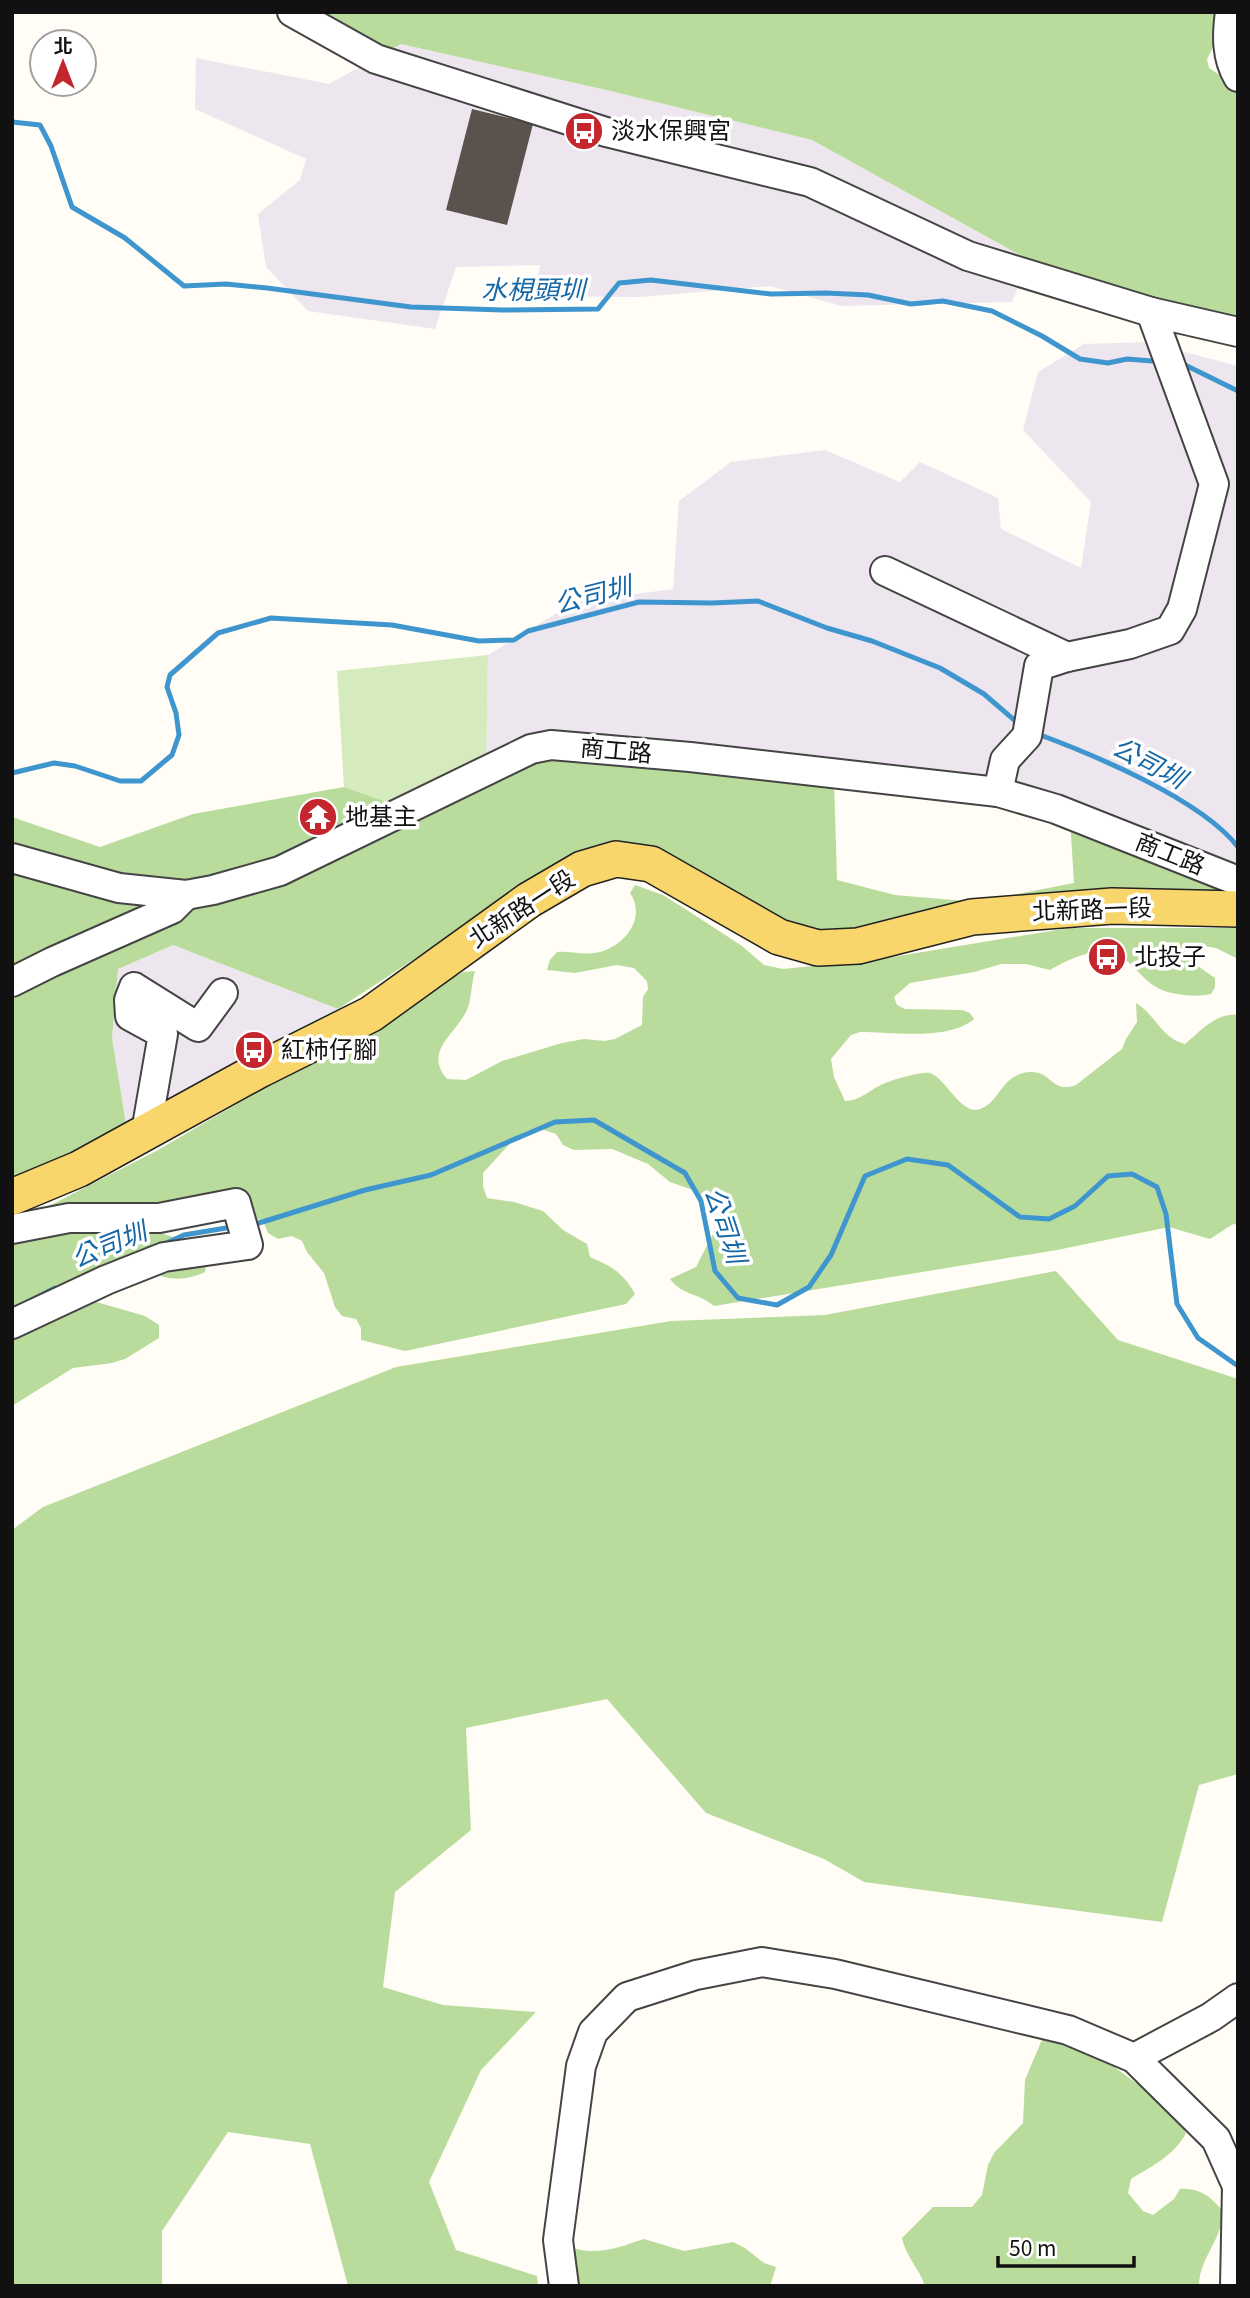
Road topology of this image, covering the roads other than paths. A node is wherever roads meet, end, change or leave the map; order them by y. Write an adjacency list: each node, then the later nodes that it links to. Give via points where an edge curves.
1 (292, 12): 4 (street, via 376,59 606,132 810,182 968,256)
2 (1230, 12): 3 (street, via 1228,51)
3 (1238, 77)
4 (1151, 312): 5 (street); 7 (street, via 1214,484 1182,609 1170,630 1130,645)
5 (1238, 332)
6 (885, 570): 7 (street)
7 (1066, 657): 8 (street, via 1039,666 1029,728 1005,760)
8 (998, 792): 10 (street, 商工路, via 1056,809); 11 (street, 商工路, via 551,745 530,748 280,871)
9 (12, 858): 11 (street, 商工路, via 119,888)
10 (1238, 881)
11 (186, 895): 13 (street, via 172,909)
12 (1238, 909): 15 (main road, 北新路一段, via 1112,906 972,917 858,946 818,948 779,937 652,864 616,859 582,869 529,900 371,1014)
13 (12, 982)
14 (223, 993): 15 (street, via 198,1027 134,987 130,1016 163,1034)
15 (146, 1132): 16 (main road, 北新路一段, via 79,1169)
16 (12, 1197)
17 (12, 1229): 18 (street, via 69,1218 159,1218 236,1203 248,1245 164,1257)
18 (12, 1324)
19 (1238, 1998): 20 (street)
20 (1134, 2059): 21 (street, via 1069,2030 835,1974 762,1962 695,1975 627,1997 593,2032 581,2066 558,2240); 22 (street, via 1216,2139 1237,2186)
21 (564, 2286)
22 (1235, 2286)

